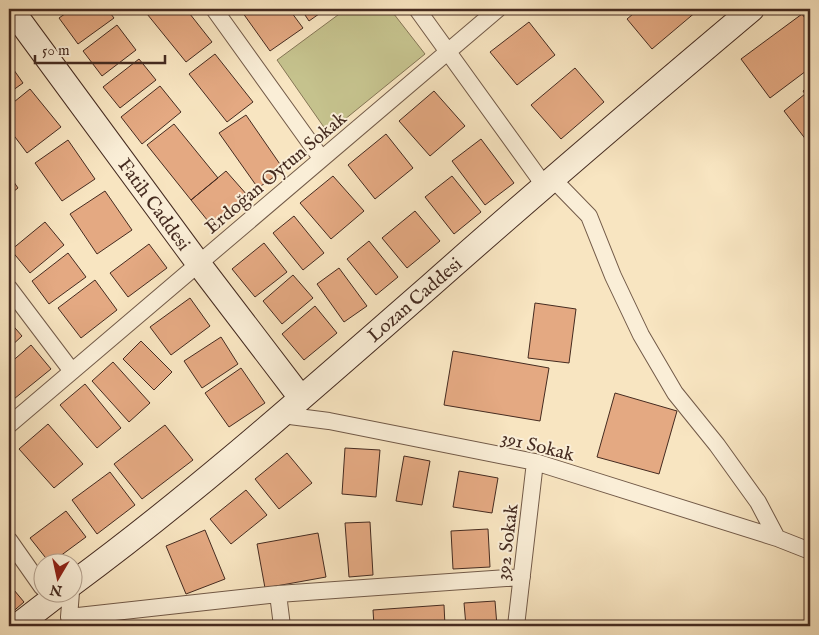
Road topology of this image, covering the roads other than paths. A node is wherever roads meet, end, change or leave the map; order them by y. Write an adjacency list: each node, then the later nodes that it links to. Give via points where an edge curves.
1 (11, 9): 9 (street, Fatih Caddesi)
2 (214, 9): 7 (street)
3 (417, 9): 6 (street)
4 (498, 9): 6 (street, Erdoğan Oytun Sokak)
5 (752, 9): 8 (street, Lozan Caddesi)
6 (448, 51): 7 (street, Erdoğan Oytun Sokak); 8 (street)
7 (322, 158): 9 (street, Erdoğan Oytun Sokak)
8 (548, 181): 12 (street, Lozan Caddesi); 16 (street, via 589,216 613,276 675,393 758,502)
9 (198, 263): 11 (street, Erdoğan Oytun Sokak); 12 (street, Fatih Caddesi)
10 (9, 288): 11 (street)
11 (71, 370): 14 (street, Erdoğan Oytun Sokak)
12 (301, 398): 13 (street, Lozan Caddesi)
13 (282, 415): 15 (street, 391 Sokak, via 329,421); 20 (street, Lozan Caddesi)
14 (9, 425)
15 (535, 462): 16 (street, 391 Sokak); 21 (street, 392 Sokak)
16 (777, 538): 18 (street, 391 Sokak)
17 (9, 540): 19 (street)
18 (810, 550)
19 (32, 567)
20 (82, 576)
21 (522, 577): 22 (street); 28 (street, 392 Sokak)
22 (278, 594): 25 (street); 27 (street)
23 (44, 602): 26 (street)
24 (59, 602): 25 (street)
25 (70, 621)
26 (17, 626)
27 (282, 626)
28 (516, 626)

